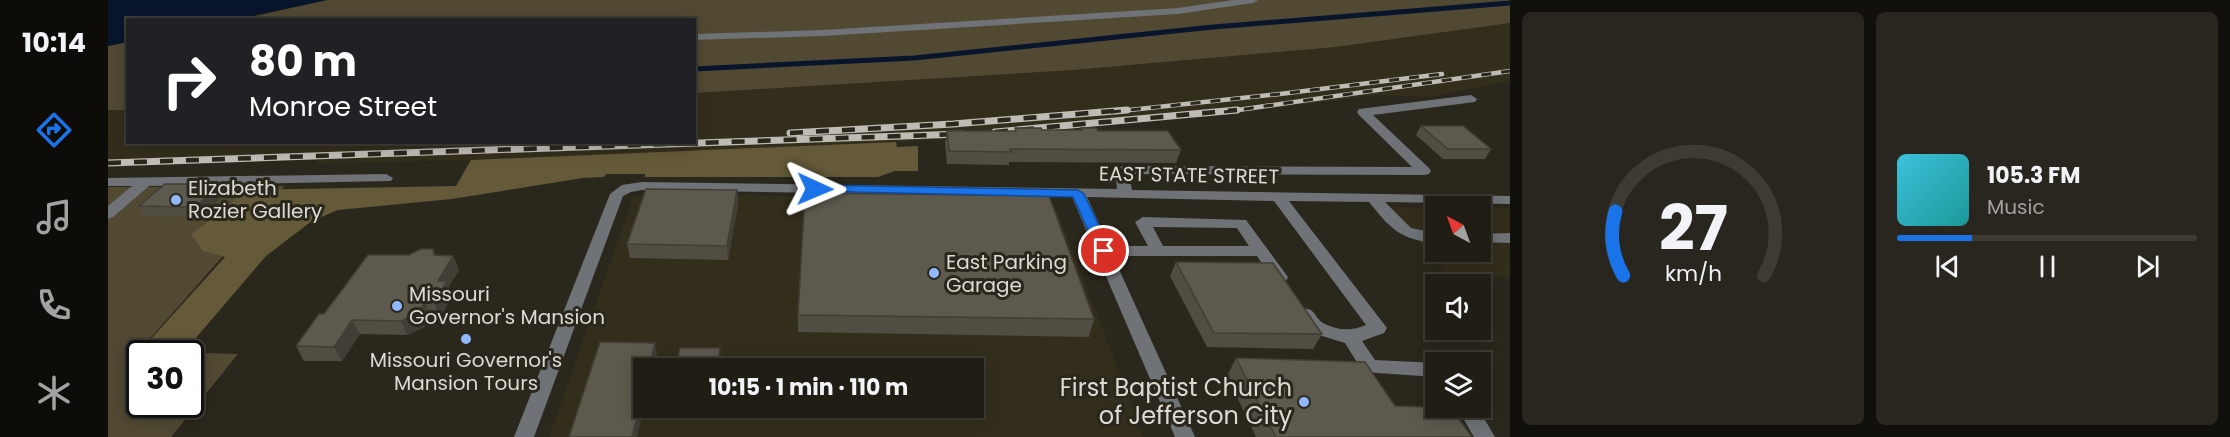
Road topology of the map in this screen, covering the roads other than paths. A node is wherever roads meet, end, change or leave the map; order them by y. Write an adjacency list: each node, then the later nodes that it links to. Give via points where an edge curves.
1 (1253, 0): 2 (street, via 1178,11)
2 (696, 37)
3 (1471, 99): 8 (street, via 1364,112 1424,171 1122,170)
4 (386, 178): 5 (street)
5 (146, 181): 6 (street); 15 (street)
6 (108, 182)
7 (1078, 194): 8 (street, EAST STATE STREET); 20 (street); 26 (street, EAST STATE STREET, via 627,188 617,194)
8 (1125, 194): 9 (street, EAST STATE STREET)
9 (1223, 195): 10 (street, EAST STATE STREET); 16 (street)
10 (1278, 196): 11 (street, EAST STATE STREET); 23 (street, via 1378,328)
11 (1373, 198): 13 (street, EAST STATE STREET); 17 (street, via 1402,231)
12 (1510, 201): 14 (street, EAST STATE STREET)
13 (1425, 202)
14 (1491, 202)
15 (108, 214)
16 (1241, 223): 21 (street, via 1143,222); 22 (street)
17 (1425, 237)
18 (1491, 238): 19 (street)
19 (1510, 238)
20 (1104, 251): 21 (street); 27 (street)
21 (1158, 251): 22 (street)
22 (1260, 251): 23 (street, via 1315,327)
23 (1351, 338): 24 (street, via 1370,366)
24 (1425, 369)
25 (1473, 418): 28 (street)
26 (524, 437)
27 (1185, 437)
28 (1485, 437)

